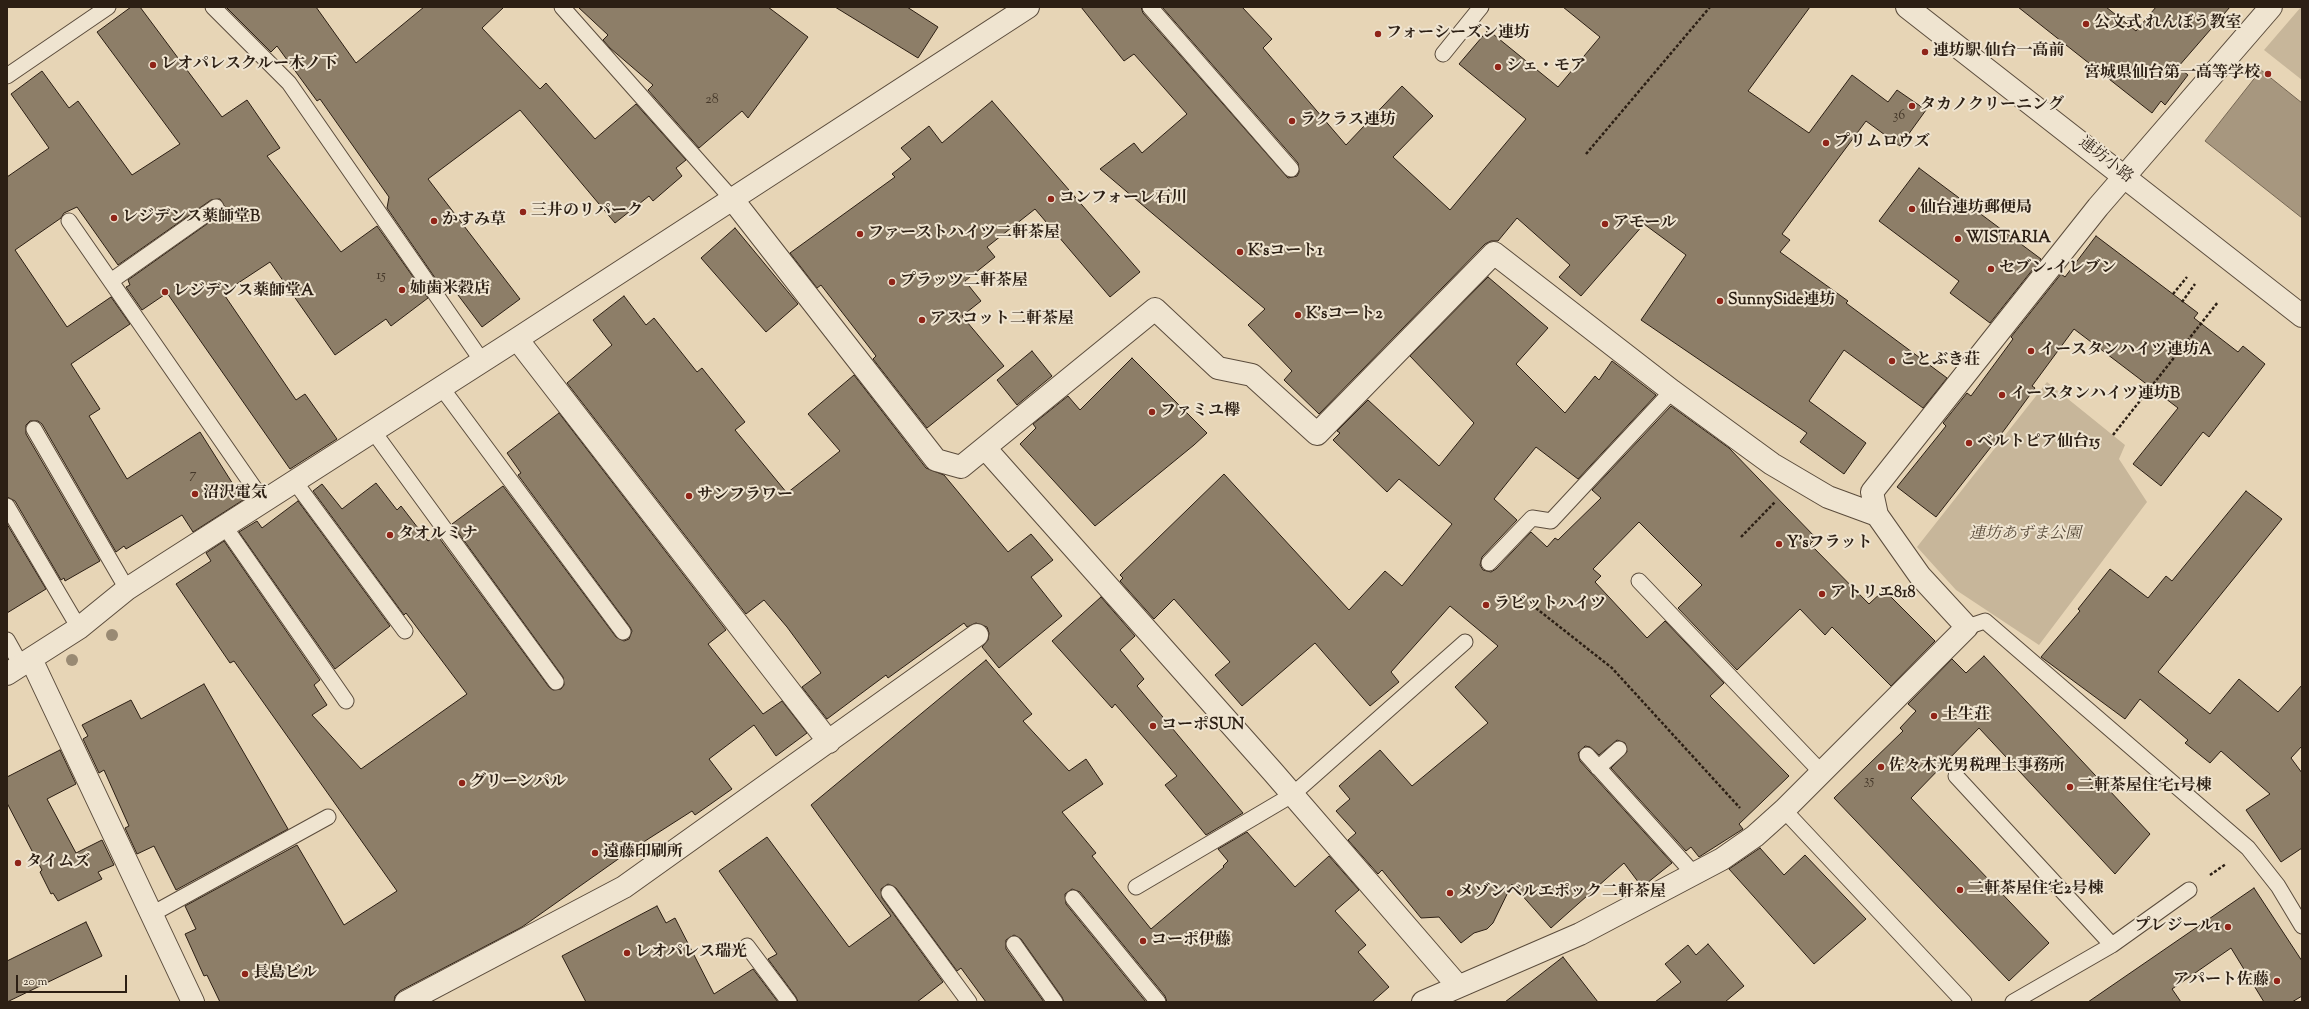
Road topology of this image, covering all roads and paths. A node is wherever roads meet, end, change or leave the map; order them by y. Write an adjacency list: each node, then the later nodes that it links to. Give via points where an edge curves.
1 (108, 7): 11 (lane)
2 (213, 7): 26 (lane, via 289,83)
3 (562, 7): 15 (lane)
4 (1028, 7): 15 (street)
5 (1150, 7): 13 (lane)
6 (1481, 7): 10 (lane)
7 (1710, 7): 12 (path)
8 (1907, 7): 14 (street, 連坊小路)
9 (2271, 7): 14 (street)
10 (1443, 54)
11 (7, 76)
12 (1586, 154)
13 (1291, 169)
14 (2125, 176): 24 (street, 連坊小路); 37 (street, via 1872,492)
15 (733, 200): 25 (street); 32 (street, via 936,460 960,467)
16 (216, 207): 19 (lane)
17 (69, 221): 19 (lane)
18 (2186, 277): 21 (path)
19 (111, 281): 35 (lane)
20 (2195, 284): 22 (path)
21 (2173, 294)
22 (2182, 302)
23 (2218, 302): 31 (path)
24 (2302, 316)
25 (517, 339): 26 (street); 54 (street)
26 (482, 362): 27 (street)
27 (441, 387): 30 (street); 47 (lane)
28 (1672, 391): 32 (street, via 1494,253 1317,434 1252,376 1218,368 1155,309); 33 (street, via 1772,464); 40 (lane, via 1551,521 1532,518)
29 (34, 429): 42 (lane)
30 (373, 431): 34 (street); 52 (lane)
31 (2113, 435)
32 (986, 448): 60 (street)
33 (1798, 479): 37 (street, via 1828,497); 39 (path)
34 (295, 482): 35 (street); 46 (lane)
35 (264, 502): 38 (street)
36 (7, 506): 45 (lane)
37 (1877, 515): 44 (street, via 1920,576)
38 (225, 527): 42 (street); 53 (lane)
39 (1741, 537)
40 (1490, 563)
41 (1639, 581): 58 (lane)
42 (128, 589): 45 (street)
43 (1532, 605): 63 (path, via 1612,668)
44 (1967, 627): 58 (street); 64 (lane, via 1985,620)
45 (79, 628): 51 (street)
46 (405, 631)
47 (623, 632)
48 (978, 635): 54 (street)
49 (7, 640): 51 (lane)
50 (1466, 642): 60 (lane)
51 (20, 666): 70 (street)
52 (556, 682)
53 (346, 701)
54 (829, 742): 77 (street, via 624,887)
55 (1619, 749): 57 (lane)
56 (1587, 755): 57 (lane)
57 (1598, 768): 65 (lane)
58 (1822, 773): 61 (street)
59 (1956, 776): 73 (lane)
60 (1292, 795): 66 (lane); 75 (street)
61 (1784, 810): 63 (street); 83 (lane)
62 (328, 817): 70 (lane)
63 (1761, 830): 65 (street, via 1722,859)
64 (2248, 848): 67 (path); 71 (lane, via 2278,886)
65 (1694, 874): 75 (street, via 1580,934)
66 (1136, 887)
67 (2189, 890): 73 (lane)
68 (889, 893): 79 (lane)
69 (1073, 898): 81 (lane)
70 (152, 914): 76 (street)
71 (2302, 926)
72 (1014, 944): 80 (lane)
73 (2112, 945): 84 (lane)
74 (748, 946): 78 (lane)
75 (1458, 986): 82 (street)
76 (193, 1002)
77 (406, 1002)
78 (788, 1002)
79 (969, 1002)
80 (1055, 1002)
81 (1158, 1002)
82 (1423, 1002)
83 (1964, 1002)
84 (2013, 1002)

